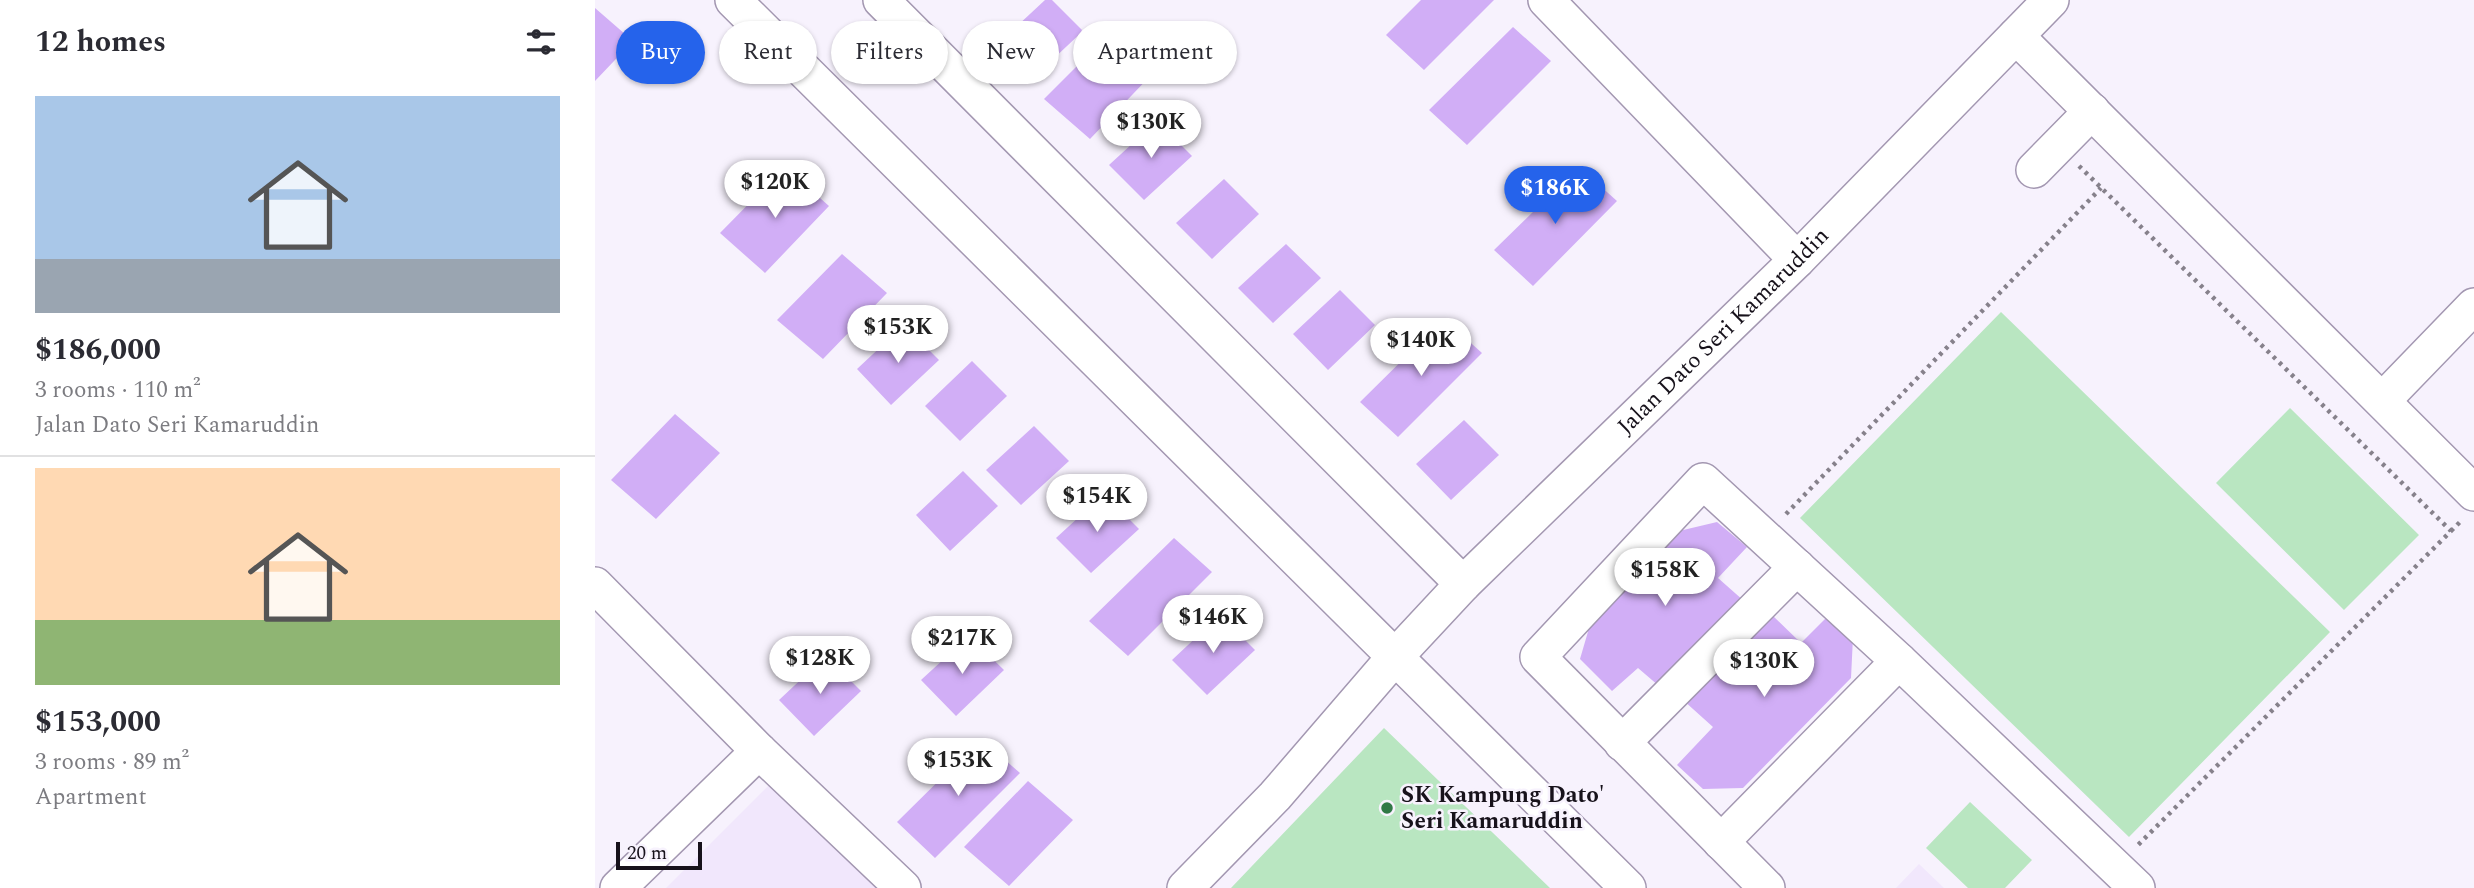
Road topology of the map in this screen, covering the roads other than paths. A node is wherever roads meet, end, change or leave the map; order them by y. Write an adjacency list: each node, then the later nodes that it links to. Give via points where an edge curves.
1 (733, 0): 15 (street)
2 (881, 0): 13 (street)
3 (1546, 0): 8 (street)
4 (2051, 0): 5 (street, Jalan Dato Seri Kamaruddin)
5 (2016, 36): 6 (street); 8 (street, Jalan Dato Seri Kamaruddin)
6 (2092, 111): 7 (street); 10 (street)
7 (2034, 170)
8 (1797, 260): 13 (street, Jalan Dato Seri Kamaruddin)
9 (2474, 306): 10 (street)
10 (2383, 400): 11 (street)
11 (2474, 493)
12 (1797, 568): 16 (street); 17 (street); 17 (street, via 1703,481 1538,657)
13 (1463, 584): 15 (street, Jalan Dato Seri Kamaruddin)
14 (595, 585): 18 (street)
15 (1394, 658): 23 (street, Jalan Dato Seri Kamaruddin, via 1275,796); 24 (street)
16 (1899, 661): 19 (street); 20 (street)
17 (1622, 743): 19 (street)
18 (759, 751): 21 (street); 22 (street)
19 (1721, 842): 25 (street)
20 (2116, 881)
21 (618, 888)
22 (904, 888)
23 (1185, 888)
24 (1627, 888)
25 (1767, 888)

